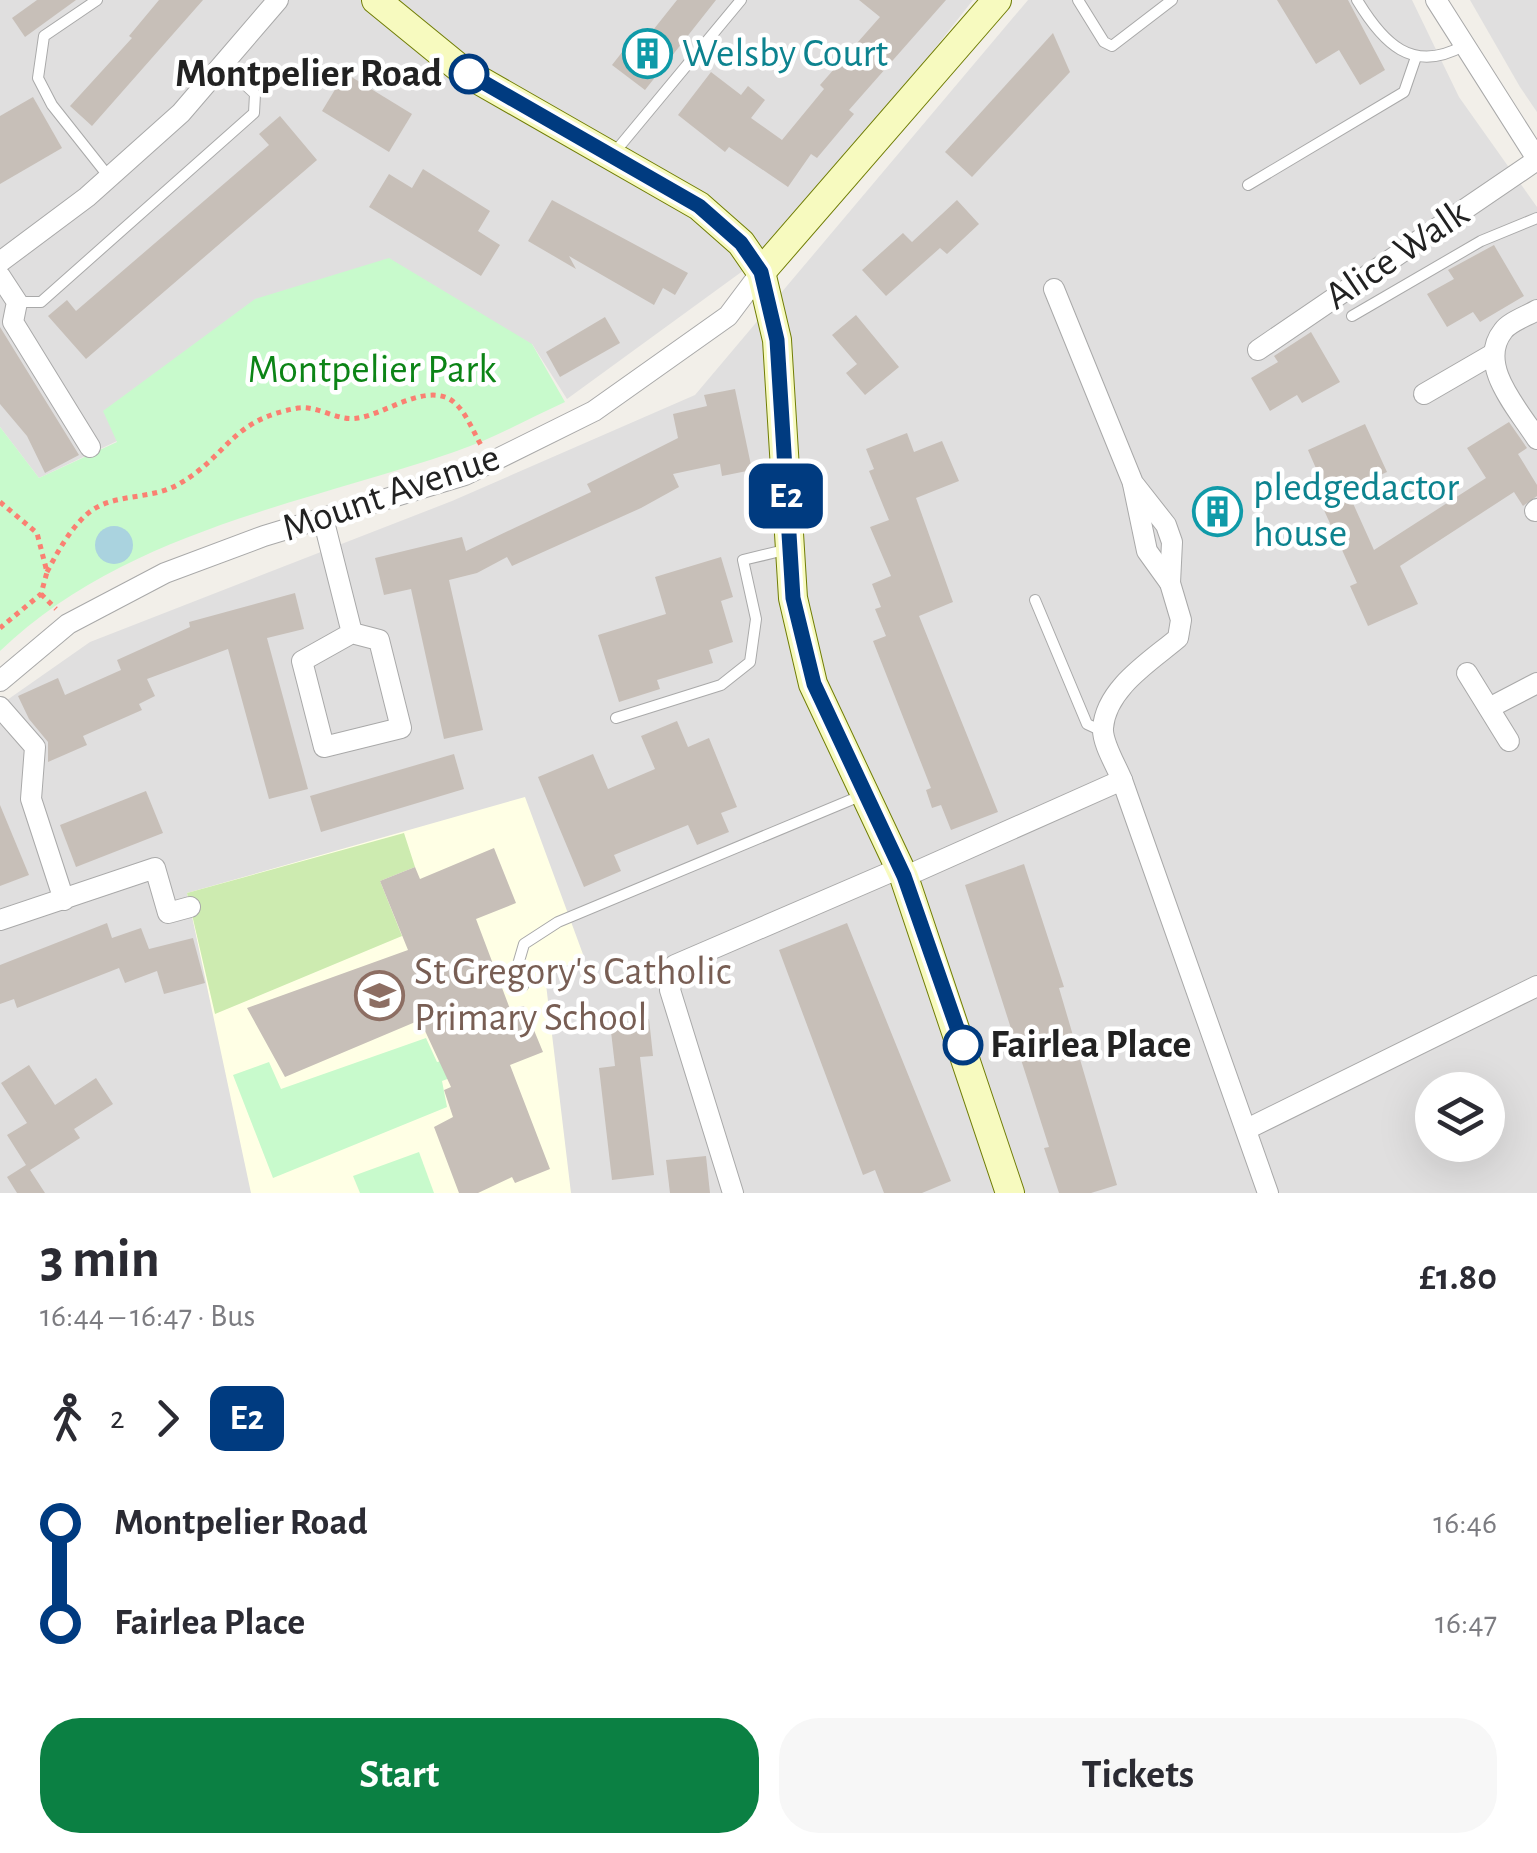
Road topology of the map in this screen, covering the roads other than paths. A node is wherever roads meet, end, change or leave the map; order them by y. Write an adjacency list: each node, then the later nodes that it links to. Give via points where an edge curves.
1 (97, 0): 15 (lane, via 44,36 38,78)
2 (278, 0): 12 (street)
3 (376, 0): 13 (street, via 463,71)
4 (741, 0): 13 (lane)
5 (997, 0): 19 (street, Mount Avenue)
6 (1078, 0): 7 (lane, via 1112,46)
7 (1172, 0)
8 (1357, 0): 11 (lane, via 1376,32)
9 (1436, 0): 10 (street)
10 (1463, 46): 11 (lane, via 1442,57); 14 (street)
11 (1416, 56): 16 (lane, via 1404,92)
12 (222, 63): 15 (street, via 181,112); 22 (lane, via 254,94 254,113 42,302)
13 (612, 156): 19 (street, via 699,206 741,243)
14 (1537, 160): 25 (street, Alice Walk)
15 (110, 177): 18 (street)
16 (1248, 185)
17 (1537, 218): 24 (lane, via 1481,241)
18 (0, 262)
19 (761, 272): 30 (street, Mount Avenue, via 728,316 594,410 492,463); 31 (street, via 777,340)
20 (0, 276): 22 (street)
21 (1054, 288): 40 (street, via 1133,483 1166,525 1170,584 1181,620 1178,638 1110,703)
22 (17, 302): 29 (street, via 13,322)
23 (1537, 310): 26 (street, via 1503,330)
24 (1352, 316)
25 (1258, 350)
26 (1493, 354): 27 (street); 28 (street, via 1498,376)
27 (1424, 394)
28 (1537, 439)
29 (90, 447)
30 (323, 518): 33 (street); 35 (street, Mount Avenue, via 165,573 68,624)
31 (790, 549): 39 (lane, via 744,560 756,619 750,662 721,685); 43 (street, via 793,598 814,684)
32 (1034, 600): 40 (lane, via 1087,724)
33 (352, 634): 33 (street, via 302,661 324,747 401,728 378,640)
34 (1467, 673): 38 (street)
35 (0, 681)
36 (1537, 683): 38 (street)
37 (0, 707): 45 (street, via 35,747 31,799)
38 (1488, 708): 41 (street)
39 (616, 718)
40 (1102, 731): 42 (street)
41 (1509, 740)
42 (1122, 780): 44 (street); 50 (street)
43 (866, 794): 44 (street); 48 (lane, via 558,922 524,944 517,968)
44 (902, 872): 51 (street, via 675,965 670,990); 52 (street)
45 (64, 900): 46 (street, via 155,868 168,913); 47 (street)
46 (190, 907)
47 (0, 920)
48 (522, 986)
49 (1537, 986): 50 (street)
50 (1247, 1129): 53 (street)
51 (733, 1193)
52 (1010, 1193)
53 (1268, 1193)

